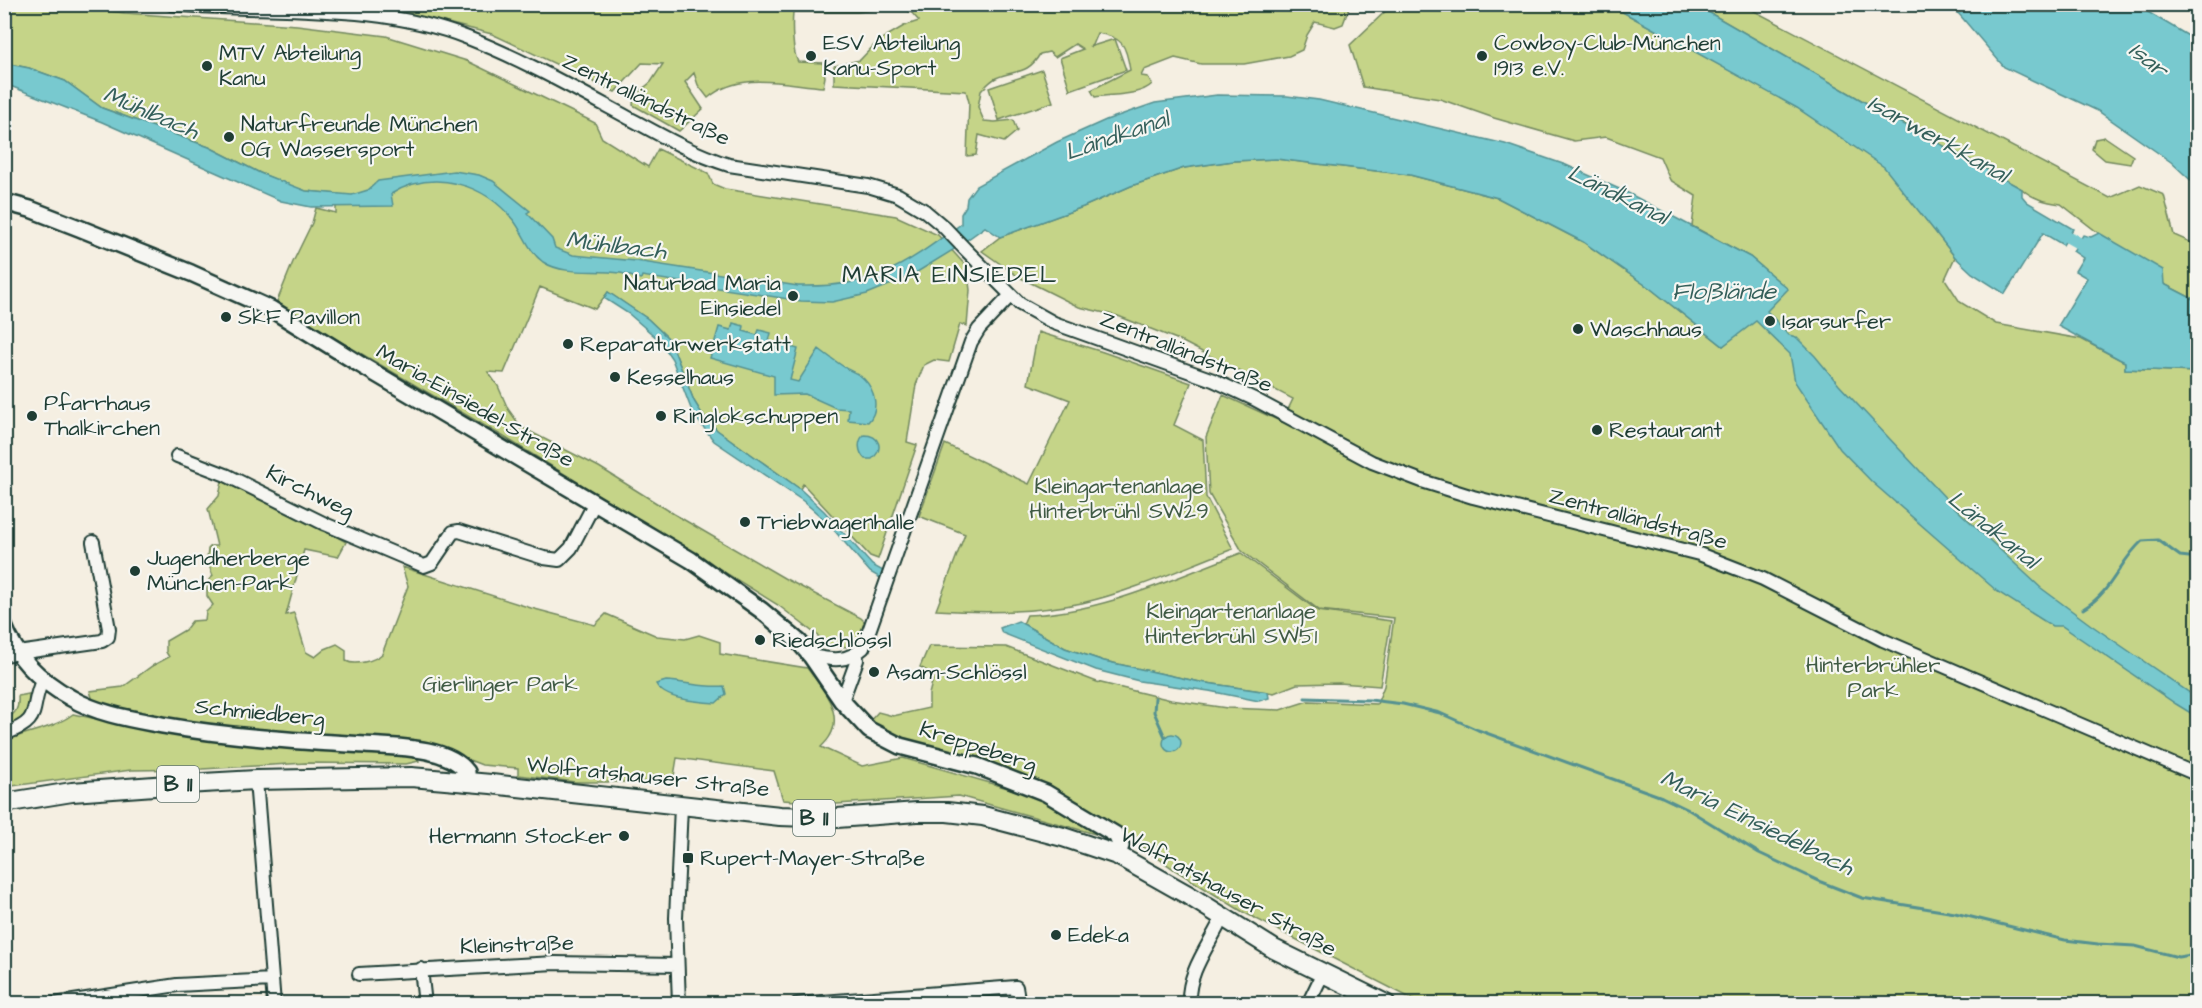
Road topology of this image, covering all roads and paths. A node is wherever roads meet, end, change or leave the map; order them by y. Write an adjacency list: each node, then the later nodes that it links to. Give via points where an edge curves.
1 (171, 4): 3 (street, Zentralländstraße, via 387,16 466,37 712,159 729,165 868,186 898,195 944,227)
2 (4, 202): 5 (street, Maria-Einsiedel-Straße, via 79,228 271,309)
3 (1011, 296): 9 (street, via 971,342 867,639); 15 (street, Zentralländstraße, via 1054,323 1213,380 1372,462 1422,481 1698,554 1763,579 1883,640)
4 (177, 456): 5 (street, Kirchweg, via 424,566 432,563 453,532 459,531 559,560 571,548)
5 (594, 504): 10 (street, Maria-Einsiedel-Straße, via 699,567 761,610)
6 (93, 542): 8 (street, via 108,637)
7 (4, 626): 8 (street, Schmiedberg)
8 (11, 654): 12 (street, Schmiedberg)
9 (856, 654): 10 (street, via 839,659); 13 (street)
10 (811, 656): 11 (street, Maria-Einsiedel-Straße)
11 (824, 674): 13 (street, Kreppeberg)
12 (43, 679): 14 (street, via 32,718 21,728); 17 (street, Schmiedberg, via 72,699 130,719 206,733 414,748 455,759 467,772)
13 (845, 705): 20 (street, Kreppeberg, via 869,730 884,739 977,766 1046,793 1116,835 1121,846)
14 (4, 734)
15 (2198, 775)
16 (256, 780): 17 (main road, Wolfratshauser Straße / B 11, via 411,777); 18 (main road, Wolfratshauser Straße / B 11, via 72,792); 26 (street)
17 (467, 782): 19 (main road, Wolfratshauser Straße / B 11)
18 (4, 802)
19 (681, 806): 20 (main road, Wolfratshauser Straße / B 11, via 817,818 947,812 982,816); 22 (street)
20 (1117, 855): 21 (main road, Wolfratshauser Straße / B 11)
21 (1223, 916): 24 (main road, Wolfratshauser Straße / B 11, via 1274,949); 33 (street, via 1200,957 1191,982)
22 (677, 965): 23 (street, Kleinstraße, via 555,963); 30 (street)
23 (421, 969): 25 (street, Kleinstraße); 29 (street)
24 (1323, 973): 34 (street); 35 (main road, Wolfratshauser Straße / B 11)
25 (359, 974)
26 (272, 980): 27 (street, via 177,985); 28 (street)
27 (54, 1004)
28 (274, 1004)
29 (425, 1004)
30 (679, 1004)
31 (797, 1004): 32 (street, via 1016,987)
32 (1019, 1004)
33 (1189, 1004)
34 (1308, 1004)
35 (1386, 1004)

